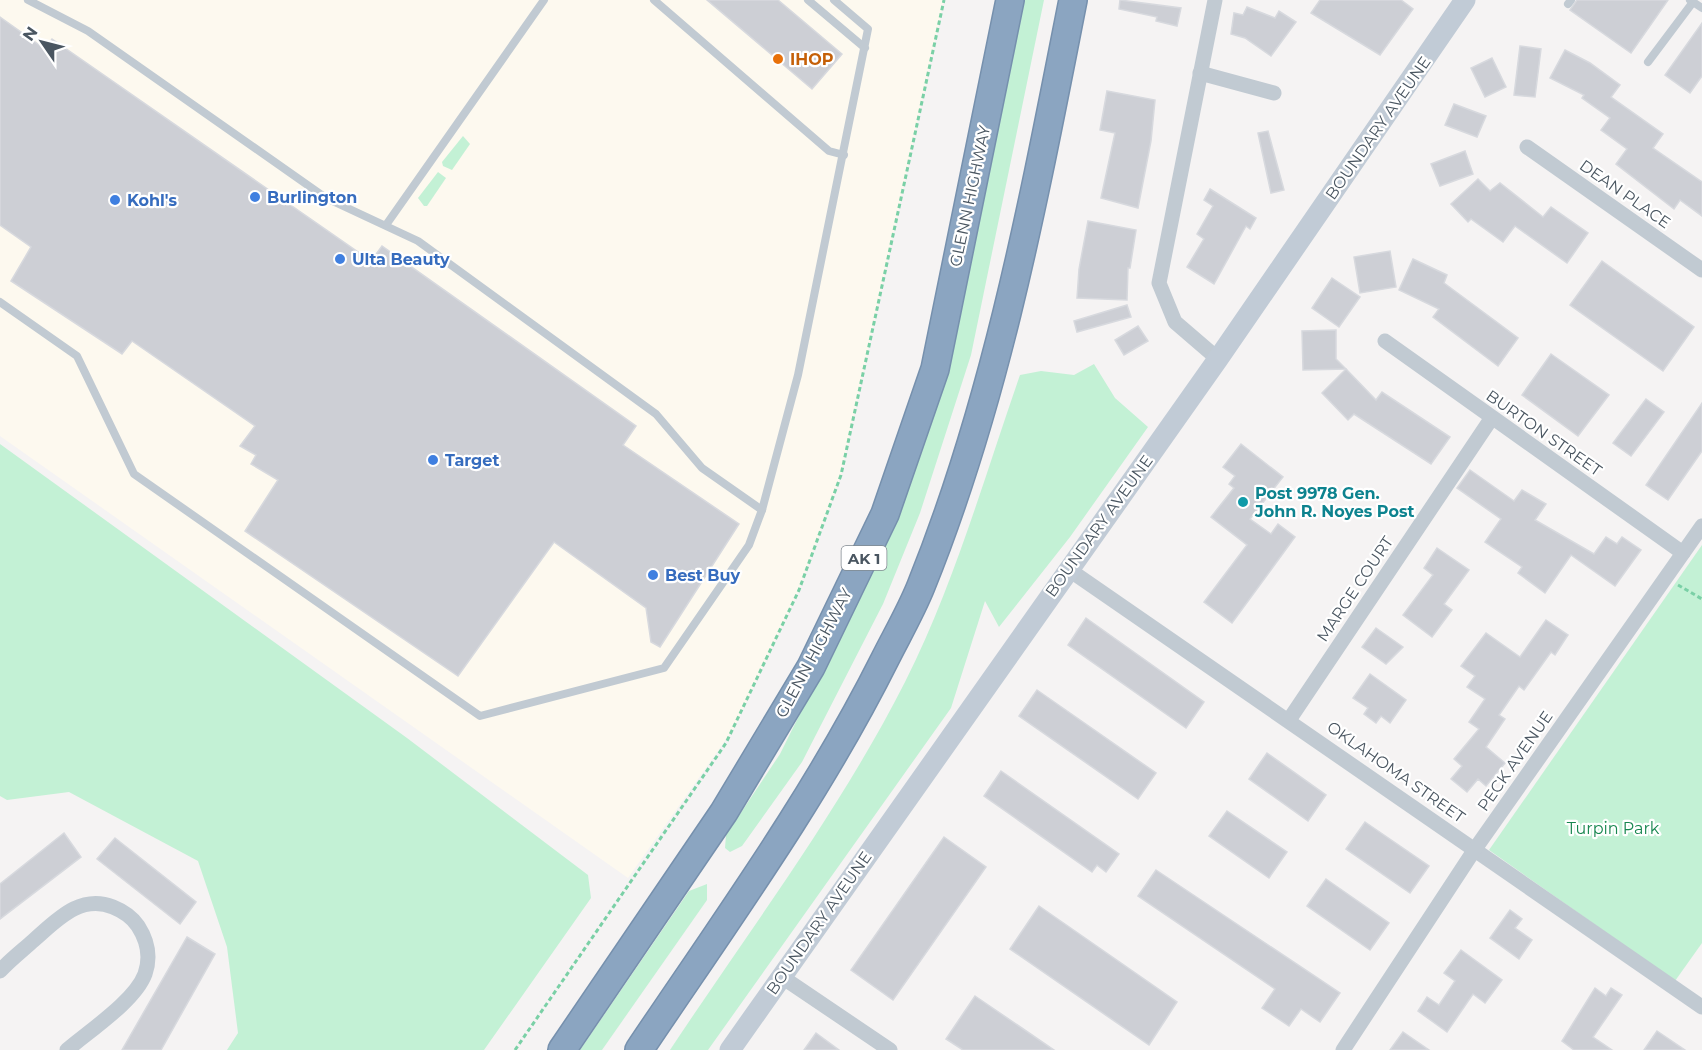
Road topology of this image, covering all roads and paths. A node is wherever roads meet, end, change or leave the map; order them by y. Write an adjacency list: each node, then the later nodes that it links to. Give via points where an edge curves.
1 (28, 0): 20 (lane, via 88,31 326,198)
2 (544, 0): 20 (lane)
3 (654, 0): 19 (lane, via 829,151)
4 (808, 0): 14 (lane)
5 (834, 0): 14 (lane, via 868,29)
6 (944, 0): 39 (path, via 841,475 799,590 726,743)
7 (1010, 0): 40 (highway, GLENN HIGHWAY / AK 1, via 935,369 885,513 811,667 724,812)
8 (1073, 0): 21 (highway)
9 (1087, 0): 21 (highway)
10 (1215, 0): 16 (street)
11 (1462, 1): 25 (street, BOUNDARY AVEUNE)
12 (1692, 1): 13 (lane); 15 (lane)
13 (1702, 8)
14 (865, 48): 19 (lane)
15 (1648, 62)
16 (1200, 73): 17 (street); 25 (street, via 1159,283 1175,322)
17 (1274, 93)
18 (1527, 147): 22 (street, DEAN PLACE)
19 (844, 155): 27 (lane, via 798,375)
20 (386, 225): 27 (lane, via 418,241 656,414 702,468)
21 (1020, 267): 41 (highway, via 957,492 920,589 863,702 801,810)
22 (1702, 270)
23 (0, 302): 27 (lane, via 77,356 134,474 480,716 664,668 749,545)
24 (1385, 341): 26 (street, BURTON STREET)
25 (1218, 360): 30 (street, BOUNDARY AVEUNE)
26 (1491, 419): 29 (street, BURTON STREET); 33 (street, MARGE COURT)
27 (762, 510)
28 (1702, 526): 29 (street, PECK AVENUE)
29 (1683, 553): 34 (street, PECK AVENUE)
30 (1068, 569): 33 (street, OKLAHOMA STREET); 36 (street, BOUNDARY AVEUNE)
31 (1676, 584): 32 (path)
32 (1702, 599)
33 (1289, 720): 34 (street, OKLAHOMA STREET)
34 (1475, 849): 37 (street, OKLAHOMA STREET); 44 (street, PECK AVENUE)
35 (0, 971): 38 (street, via 67,912 85,904 102,903 121,910 135,922 145,938 145,974 135,991)
36 (782, 977): 42 (street, BOUNDARY AVEUNE); 43 (street)
37 (1702, 1007)
38 (67, 1050)
39 (514, 1050)
40 (562, 1050)
41 (639, 1050)
42 (730, 1050)
43 (890, 1050)
44 (1343, 1050)

